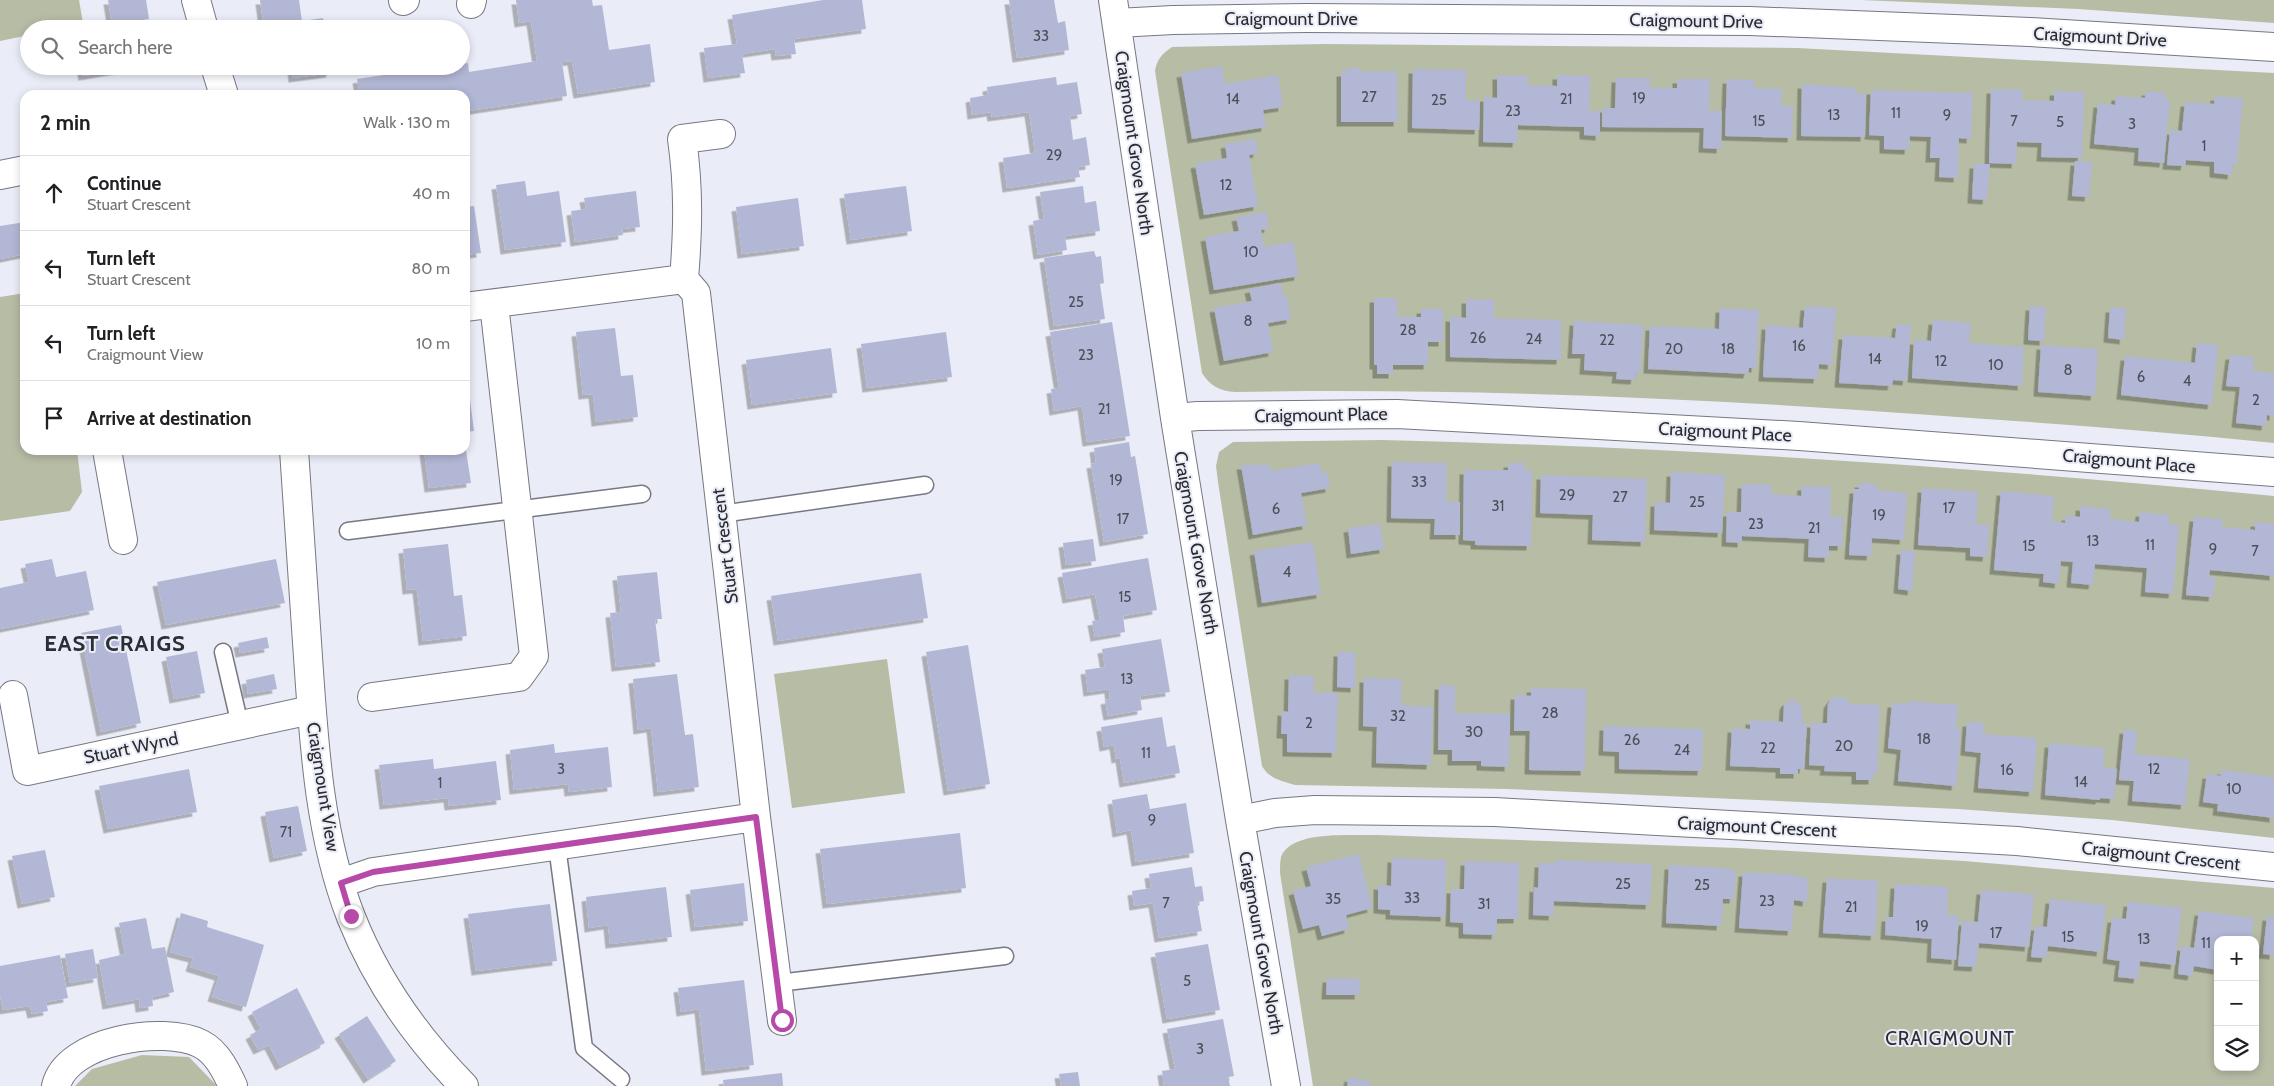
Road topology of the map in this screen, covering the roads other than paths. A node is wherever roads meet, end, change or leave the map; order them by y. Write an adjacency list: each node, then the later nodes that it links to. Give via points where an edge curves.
1 (196, 0): 3 (street)
2 (1115, 12): 4 (street, Craigmount Drive, via 1173,20 1750,22 2030,32); 13 (street, Craigmount Grove North)
3 (202, 20)
4 (2274, 47)
5 (218, 75): 6 (street)
6 (222, 90)
7 (721, 134): 10 (street, via 682,139 688,180)
8 (20, 171): 9 (street)
9 (0, 175)
10 (684, 278): 11 (street); 20 (street, Stuart Crescent, via 696,293)
11 (494, 304): 12 (street); 19 (street)
12 (470, 306)
13 (1175, 418): 16 (street, Craigmount Place, via 1397,414 1799,436); 29 (street, Craigmount Grove North)
14 (108, 455): 22 (street)
15 (294, 455): 26 (street, Craigmount View)
16 (2274, 472)
17 (925, 485): 20 (lane)
18 (642, 494): 19 (lane)
19 (517, 510): 21 (lane); 25 (street, via 534,656 519,677)
20 (721, 514): 28 (street, Stuart Crescent)
21 (348, 531)
22 (123, 540)
23 (223, 652): 27 (lane)
24 (12, 695): 27 (street, Stuart Wynd, via 27,771)
25 (372, 697)
26 (312, 710): 27 (street, Stuart Wynd); 32 (street, Craigmount View, via 319,786)
27 (240, 725)
28 (756, 817): 30 (street); 34 (street, Stuart Crescent)
29 (1240, 820): 31 (street, Craigmount Crescent, via 1315,810 1495,812 2017,841); 40 (street, Craigmount Grove North)
30 (557, 846): 32 (street, via 373,872); 36 (lane, via 584,1048)
31 (2274, 867)
32 (341, 883): 39 (street, Craigmount View, via 351,916 374,967 439,1060)
33 (1005, 956): 34 (lane)
34 (778, 984): 35 (street, Stuart Crescent)
35 (782, 1020)
36 (621, 1078)
37 (56, 1086): 38 (street, via 58,1076 84,1052 122,1039 168,1036 201,1044 224,1066)
38 (233, 1086)
39 (464, 1086)
40 (1286, 1086)

